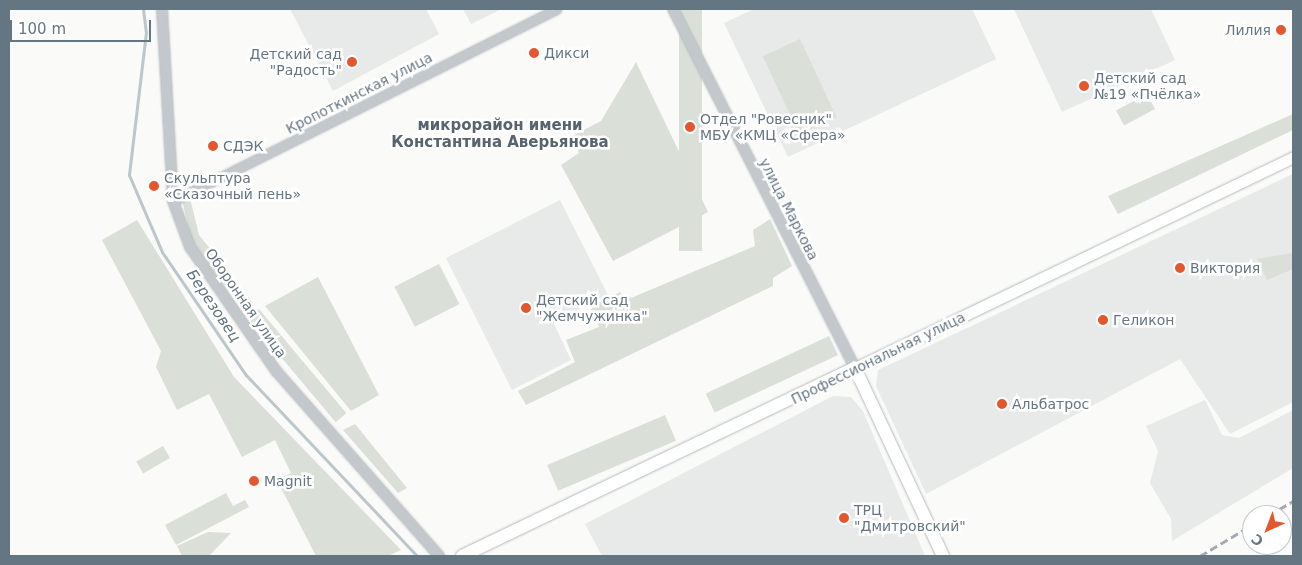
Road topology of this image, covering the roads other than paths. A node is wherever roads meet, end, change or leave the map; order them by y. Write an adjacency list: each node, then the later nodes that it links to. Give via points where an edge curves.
1 (162, 9): 5 (street, Оборонная улица)
2 (557, 9): 5 (street, Кропоткинская улица)
3 (673, 9): 6 (street, улица Маркова)
4 (1293, 157): 6 (main road, Профессиональная улица)
5 (173, 201): 7 (street, Оборонная улица, via 190,247 277,372)
6 (855, 368): 8 (main road, Профессиональная улица); 9 (main road)
7 (438, 556)
8 (462, 556)
9 (943, 556)

